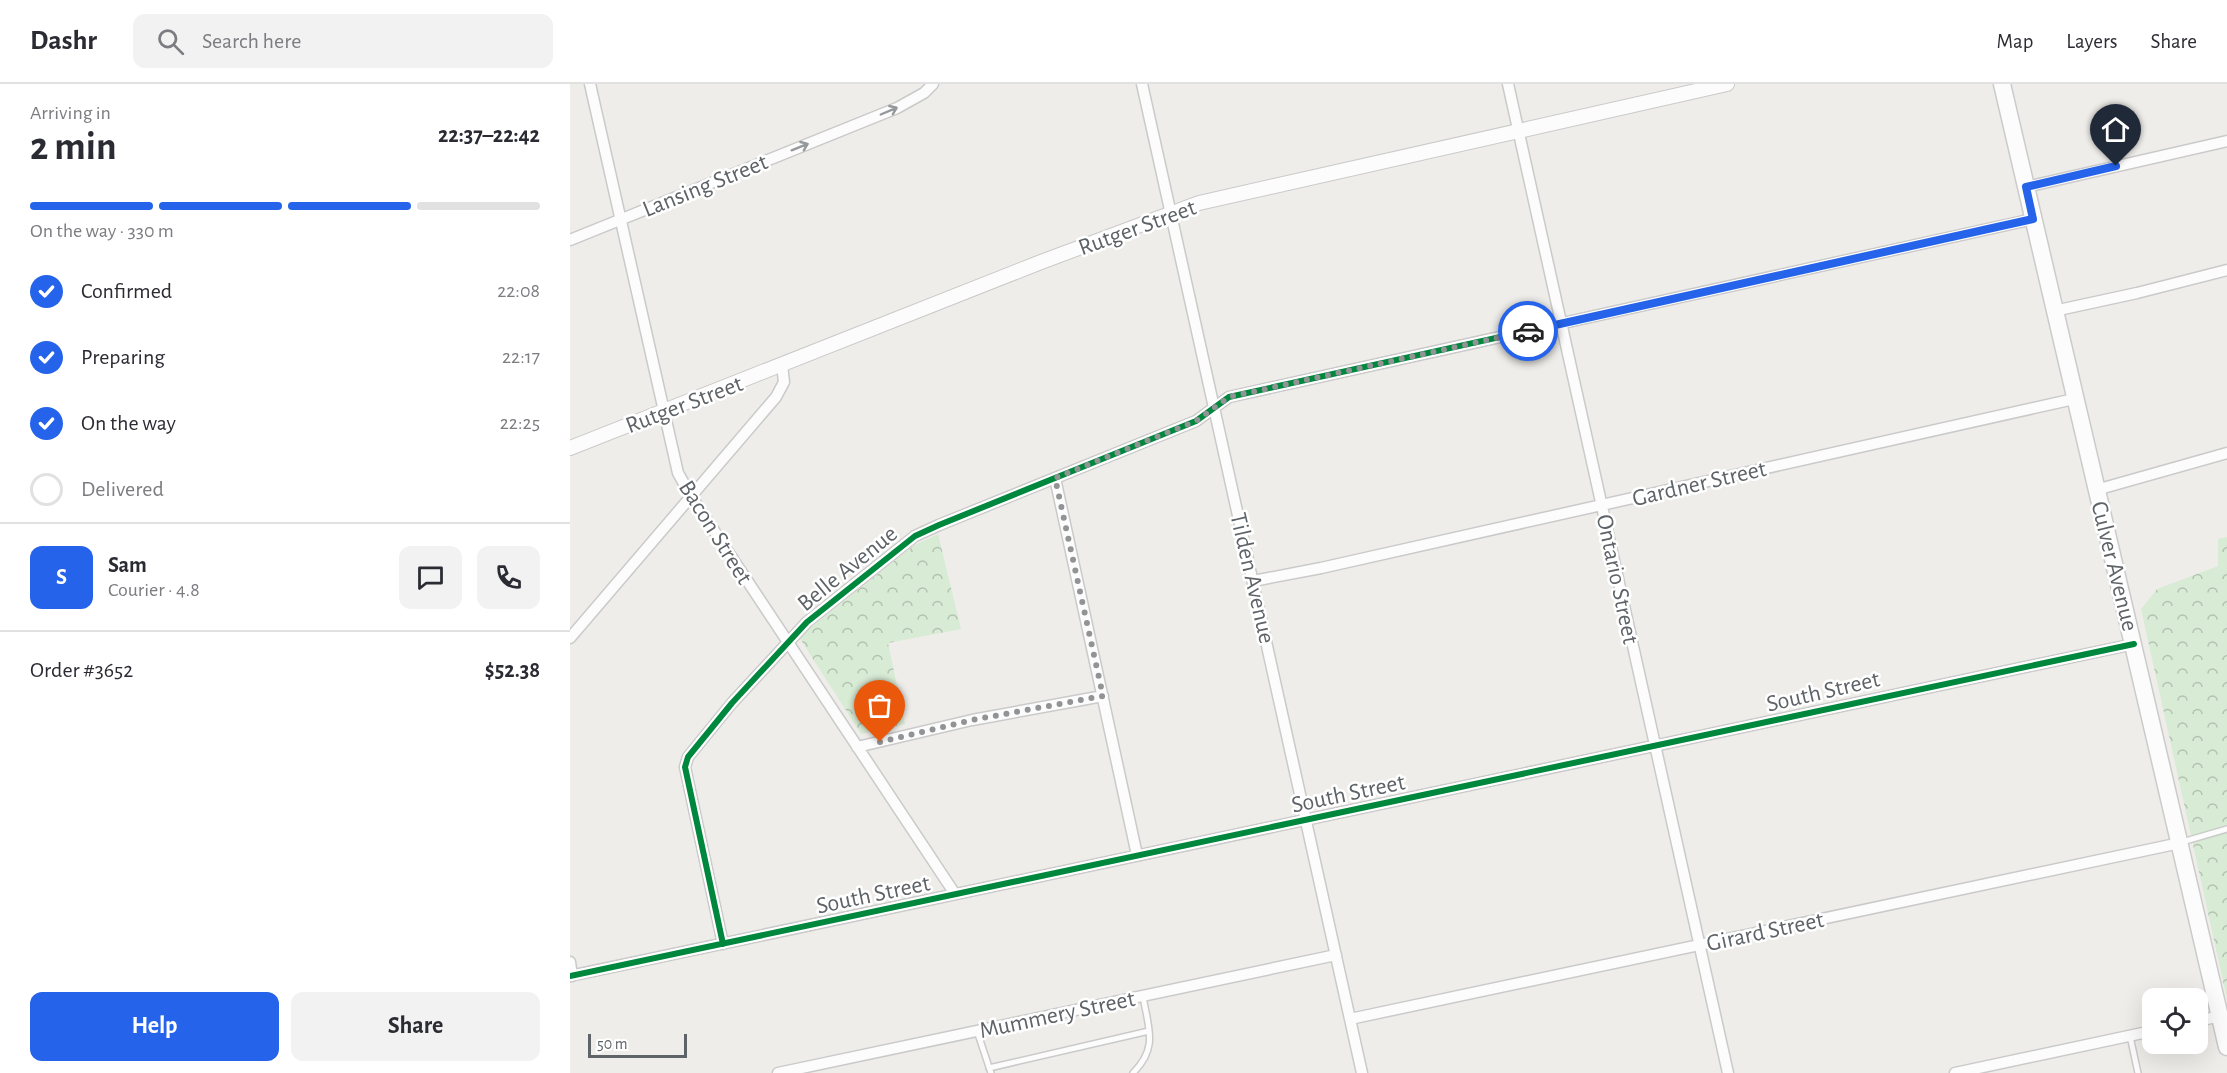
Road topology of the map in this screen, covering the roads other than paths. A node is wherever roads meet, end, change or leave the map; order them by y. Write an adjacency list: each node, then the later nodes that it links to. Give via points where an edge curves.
1 (590, 84): 12 (street, Bacon Street)
2 (933, 84): 12 (street, Lansing Street, one-way to 2, via 897,108)
3 (1142, 84): 10 (street, Tilden Avenue)
4 (1509, 84): 7 (street, Ontario Street)
5 (1727, 84): 7 (street, Rutger Street)
6 (2002, 84): 9 (main road, Culver Avenue)
7 (1519, 132): 10 (street, Rutger Street, via 1199,203); 16 (street, Ontario Street)
8 (2227, 141): 9 (street)
9 (2026, 187): 11 (main road, Culver Avenue)
10 (1170, 214): 17 (street, Rutger Street); 19 (street, Tilden Avenue)
11 (2033, 219): 15 (main road, Culver Avenue); 16 (street, Belle Avenue)
12 (620, 220): 13 (street, Lansing Street); 20 (street, Bacon Street)
13 (570, 240)
14 (2227, 270): 15 (street)
15 (2054, 311): 18 (main road, Culver Avenue)
16 (1561, 324): 19 (street, Belle Avenue, via 1229,397); 26 (street, Ontario Street)
17 (782, 365): 20 (street, Rutger Street); 25 (street, via 784,382 776,397)
18 (2074, 399): 24 (main road, Culver Avenue); 26 (street, Gardner Street)
19 (1214, 407): 23 (street, Belle Avenue, via 1196,421); 27 (street, Tilden Avenue)
20 (665, 411): 21 (street, Rutger Street); 25 (street, Bacon Street, via 678,473)
21 (570, 448)
22 (2227, 453): 24 (street)
23 (1055, 478): 29 (street, Belle Avenue, via 915,536 807,622); 31 (street)
24 (2096, 490): 30 (main road, Culver Avenue)
25 (691, 496): 28 (street); 29 (street, Bacon Street)
26 (1602, 506): 27 (street, Gardner Street); 32 (street, Ontario Street)
27 (1253, 581): 34 (street, Tilden Avenue)
28 (570, 638)
29 (788, 642): 33 (street, Bacon Street); 39 (street, Belle Avenue, via 732,703 688,757 685,767)
30 (2134, 644): 32 (street, South Street); 36 (main road, Culver Avenue)
31 (1103, 696): 33 (street, via 972,720); 37 (street)
32 (1655, 745): 34 (street, South Street); 40 (street, Ontario Street)
33 (857, 747): 38 (street, Bacon Street)
34 (1306, 820): 37 (street, South Street); 41 (street, Tilden Avenue)
35 (2227, 829): 36 (lane)
36 (2180, 843): 40 (street, Girard Street); 45 (main road, Culver Avenue)
37 (1137, 855): 38 (street, South Street)
38 (955, 894): 39 (street, South Street)
39 (723, 944): 43 (street, South Street)
40 (1700, 944): 46 (street, Girard Street); 57 (street, Ontario Street)
41 (1336, 955): 44 (street, Mummery Street); 46 (street, Tilden Avenue)
42 (570, 962): 43 (street)
43 (571, 976)
44 (1143, 996): 48 (street, Mummery Street); 49 (lane)
45 (2220, 1016): 47 (street); 52 (main road, Culver Avenue)
46 (1350, 1019): 56 (street, Tilden Avenue)
47 (2208, 1019)
48 (977, 1031): 53 (lane); 54 (street, Mummery Street)
49 (1149, 1031): 53 (lane); 55 (lane, via 1151,1043 1146,1059)
50 (2142, 1033): 51 (street)
51 (2130, 1035): 58 (street); 59 (lane)
52 (2227, 1047)
53 (990, 1070)
54 (778, 1073)
55 (1133, 1073)
56 (1362, 1073)
57 (1728, 1073)
58 (1955, 1073)
59 (2138, 1073)

